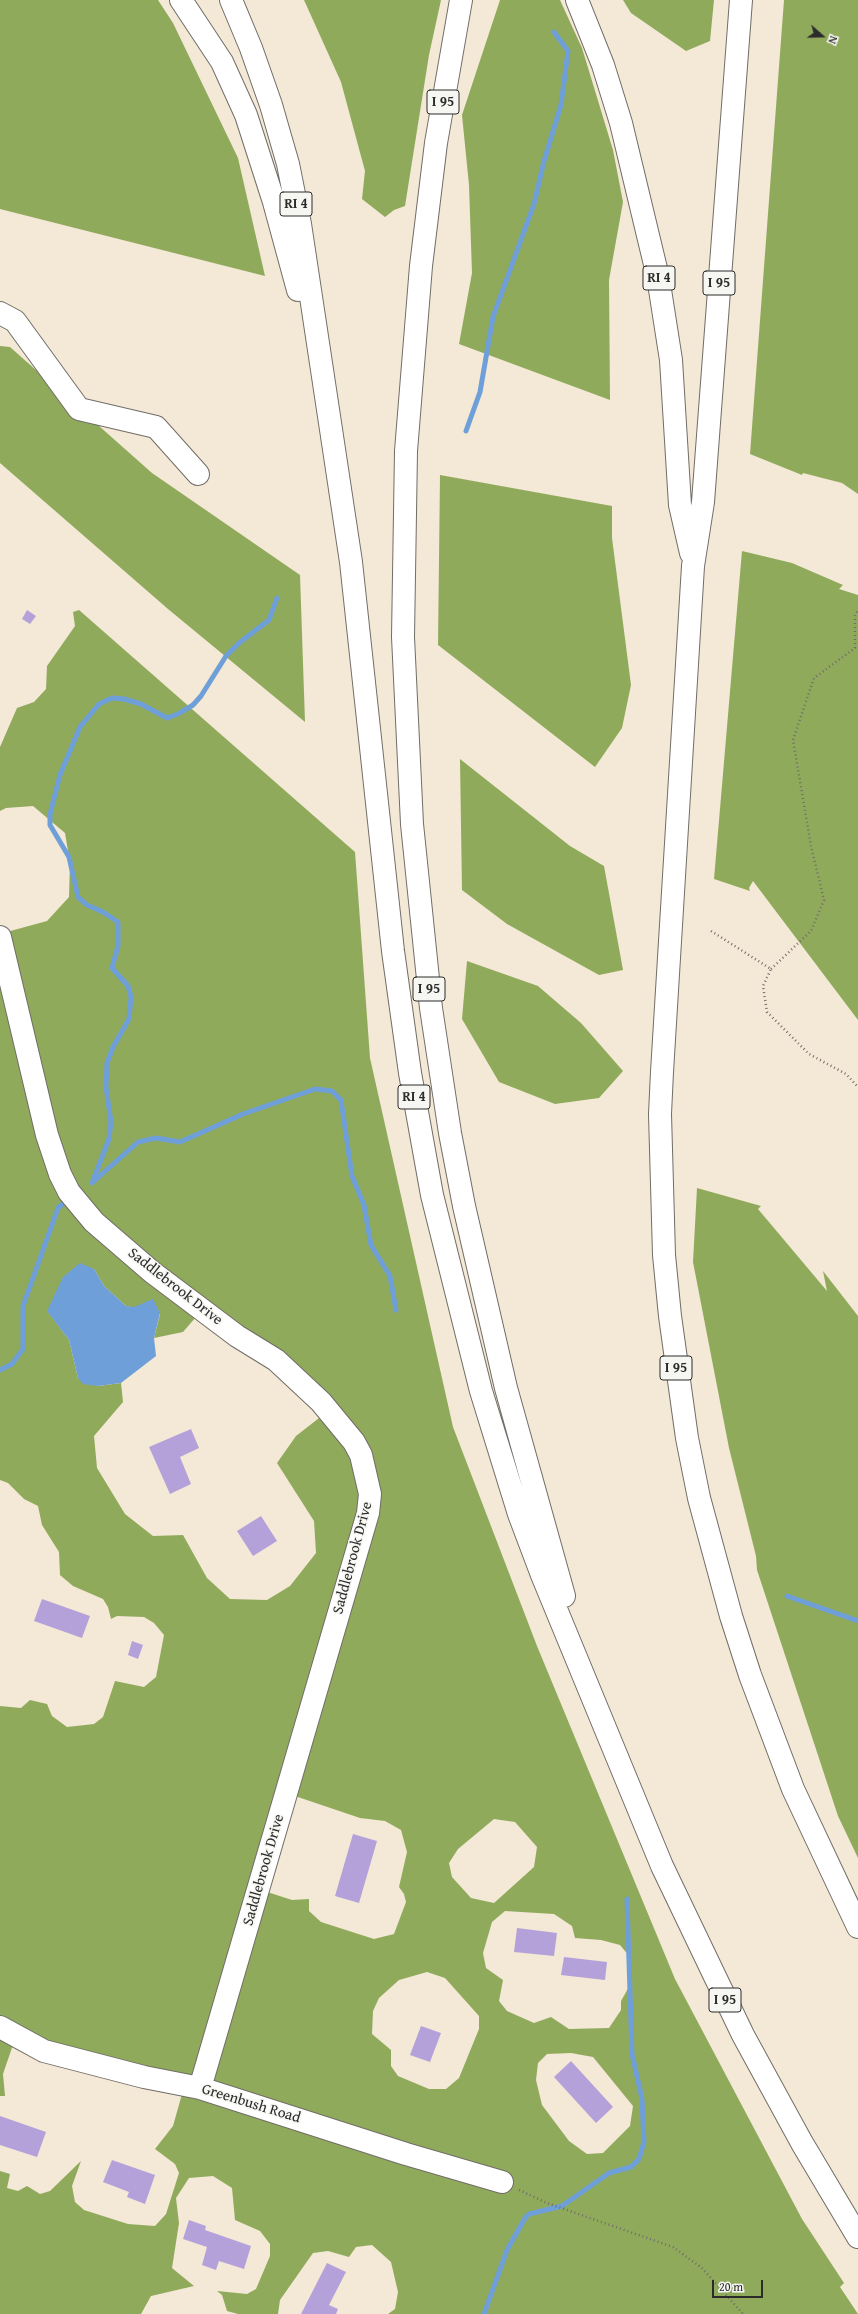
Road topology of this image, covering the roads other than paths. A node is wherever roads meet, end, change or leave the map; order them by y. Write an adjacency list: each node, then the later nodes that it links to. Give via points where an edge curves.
1 (181, 0): 7 (main road, via 222,62 256,143 282,232)
2 (231, 0): 7 (main road, RI 4, via 262,76 288,164 300,224)
3 (461, 0): 11 (main road, I 95, via 439,128 420,266 406,451 403,637 408,762 417,885 450,1133 477,1268 539,1511)
4 (577, 0): 9 (main road, RI 4, via 603,65 621,123 658,277 671,360 680,505)
5 (741, 0): 9 (main road, I 95, via 703,502)
6 (0, 313): 8 (main road, via 15,321 79,409 156,427)
7 (328, 416): 11 (main road, RI 4, via 355,598 400,1012 432,1195 481,1391 520,1514 544,1582)
8 (198, 474)
9 (693, 566): 12 (main road, I 95, via 660,1114 661,1194 670,1316 687,1438 699,1498 731,1616 755,1690 793,1789)
10 (0, 937): 14 (main road, Saddlebrook Drive, via 46,1135 69,1192 94,1222 152,1272 237,1336 276,1360 321,1402 354,1442 361,1455 370,1494 368,1513)
11 (614, 1752): 16 (main road, I 95, via 662,1866 714,1979 772,2089)
12 (858, 1927)
13 (0, 2027): 14 (main road, Greenbush Road, via 44,2051)
14 (200, 2088): 15 (main road, Greenbush Road)
15 (502, 2182)
16 (858, 2237)

